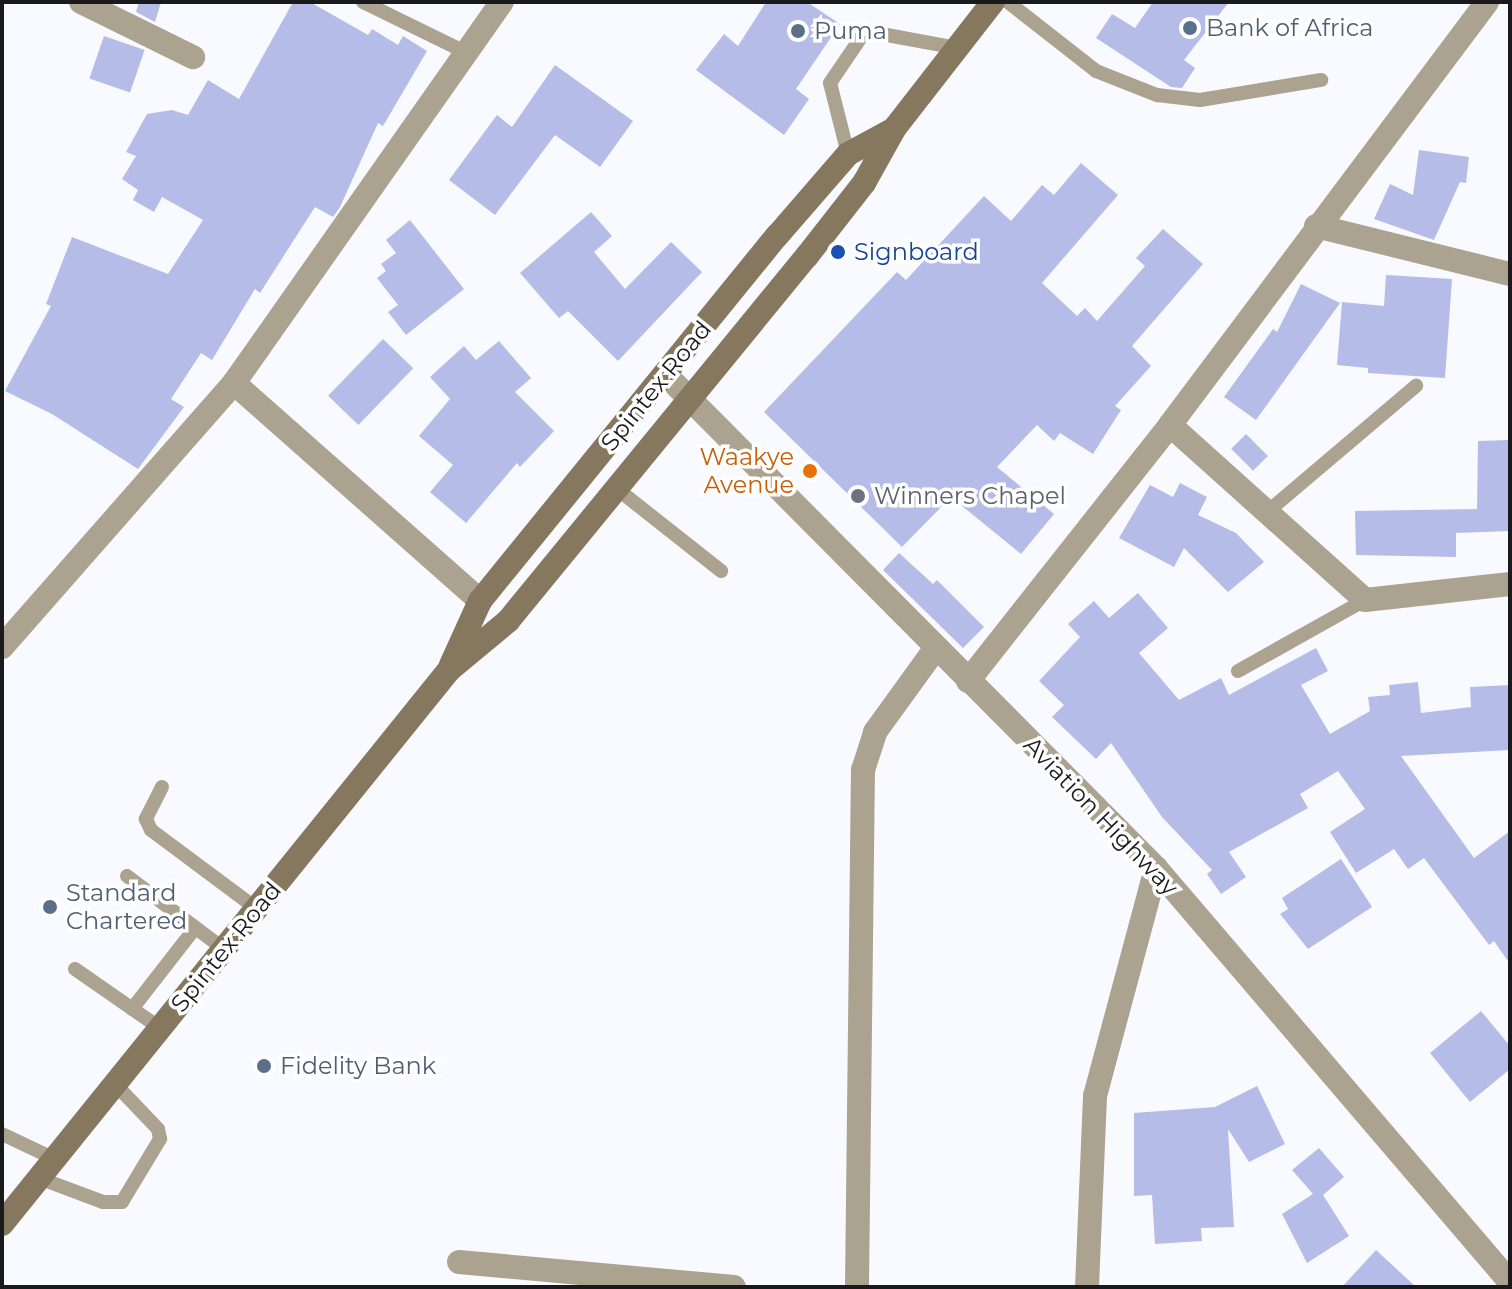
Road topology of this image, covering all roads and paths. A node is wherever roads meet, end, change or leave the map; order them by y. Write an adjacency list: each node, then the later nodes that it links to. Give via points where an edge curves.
1 (81, 2): 9 (street)
2 (363, 2): 8 (lane)
3 (502, 2): 8 (street)
4 (993, 2): 7 (main road, Spintex Road)
5 (1008, 2): 10 (lane, via 1096,71 1157,95 1200,100)
6 (1487, 2): 13 (street)
7 (957, 48): 11 (main road, Spintex Road); 12 (lane, via 876,33 862,36 830,83)
8 (467, 53): 16 (street)
9 (193, 57)
10 (1321, 80)
11 (894, 129): 12 (main road, Spintex Road); 18 (main road, Spintex Road, via 864,183)
12 (848, 154): 15 (main road, Spintex Road)
13 (1316, 226): 14 (street); 19 (street)
14 (1510, 274)
15 (666, 375): 18 (street, Aviation Highway); 25 (main road, Spintex Road)
16 (234, 383): 25 (street); 26 (street)
17 (1416, 386): 21 (lane)
18 (688, 398): 20 (main road, Spintex Road); 27 (street, Aviation Highway)
19 (1170, 425): 21 (street); 30 (street)
20 (616, 488): 22 (lane); 28 (main road, Spintex Road, via 508,621)
21 (1266, 513): 24 (street)
22 (721, 571)
23 (1510, 584): 24 (street)
24 (1365, 600): 29 (lane)
25 (480, 601): 28 (main road, Spintex Road)
26 (2, 647)
27 (935, 649): 30 (street, Aviation Highway); 48 (street, via 875,732 863,770)
28 (449, 670): 34 (main road, Spintex Road)
29 (1238, 671)
30 (968, 681): 32 (street, Aviation Highway)
31 (162, 787): 34 (lane, via 146,819 151,830)
32 (1156, 868): 46 (street, Aviation Highway); 49 (street, via 1095,1096)
33 (127, 876): 35 (lane)
34 (257, 909): 36 (main road, Spintex Road)
35 (195, 928): 36 (lane); 38 (lane)
36 (224, 949): 39 (main road, Spintex Road)
37 (75, 969): 38 (lane)
38 (132, 1009): 39 (lane)
39 (160, 1028): 40 (main road, Spintex Road)
40 (115, 1084): 42 (main road, Spintex Road); 43 (lane, via 158,1129 160,1139 122,1202 103,1202)
41 (2, 1134): 42 (lane)
42 (55, 1159): 43 (main road, Spintex Road)
43 (39, 1178): 44 (main road, Spintex Road)
44 (2, 1224)
45 (459, 1262): 47 (street)
46 (1510, 1282)
47 (734, 1287)
48 (857, 1287)
49 (1087, 1287)

